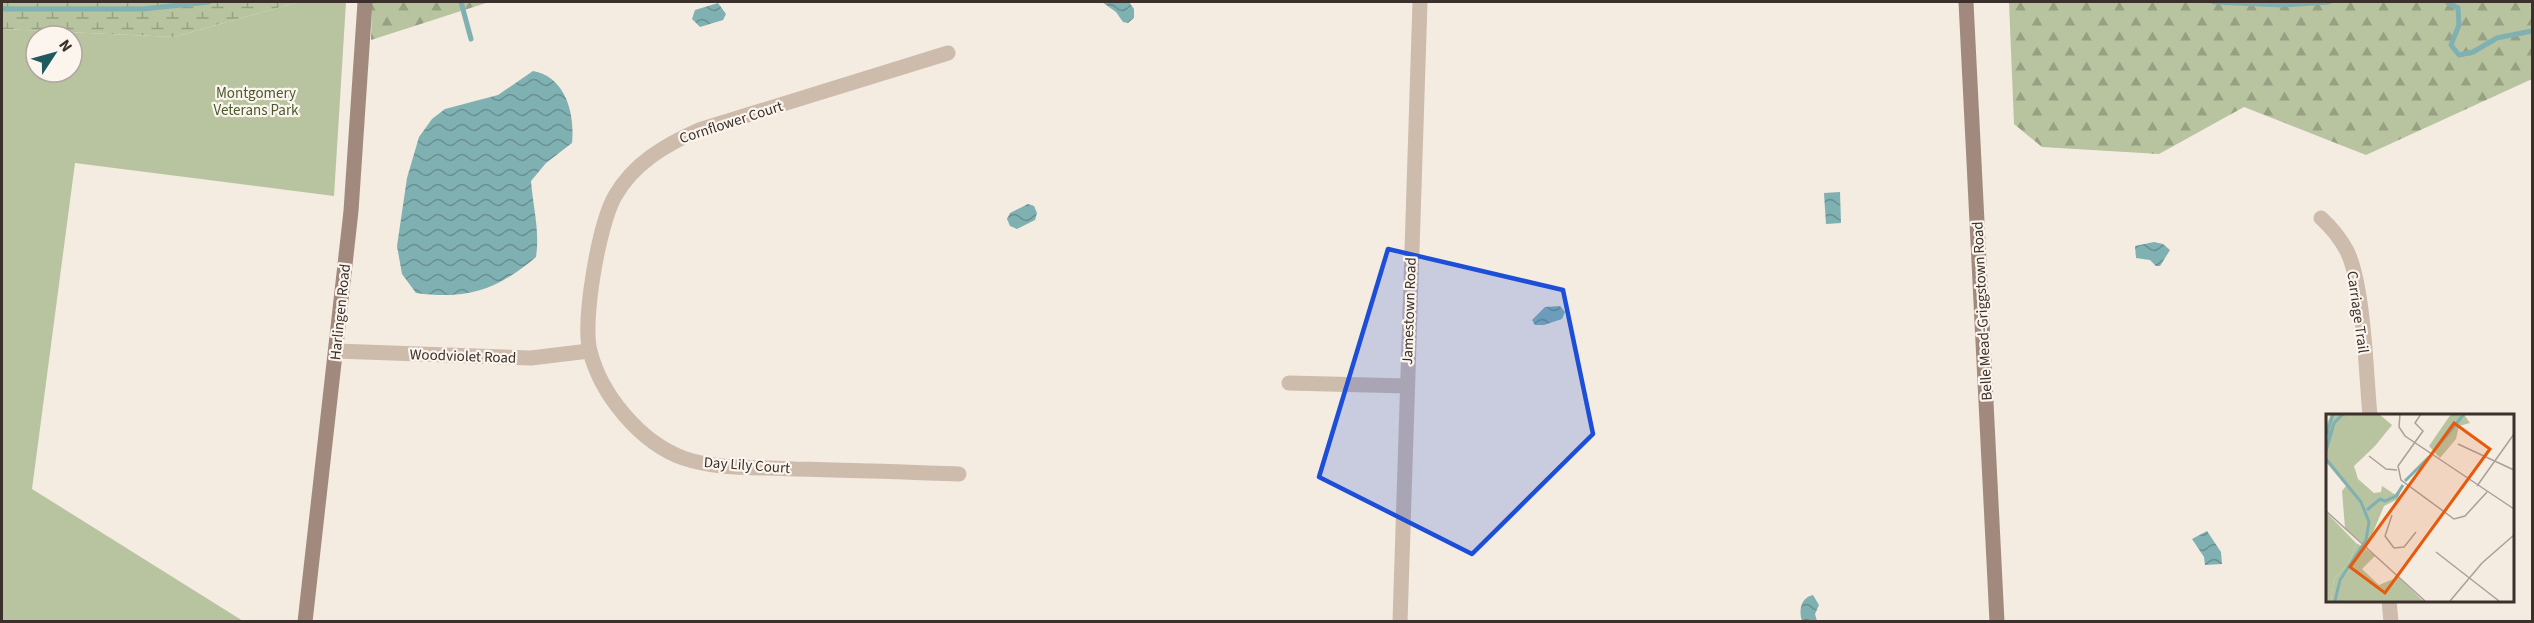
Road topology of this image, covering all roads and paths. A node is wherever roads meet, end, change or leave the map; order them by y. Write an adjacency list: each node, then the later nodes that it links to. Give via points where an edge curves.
1 (365, 2): 6 (street, Harlingen Road, via 351,211)
2 (1420, 2): 9 (street, Jamestown Road)
3 (1966, 2): 15 (street, Belle Mead-Griggstown Road)
4 (948, 54): 7 (street, Cornflower Court, via 699,130 670,142 649,157 616,195 604,218 597,248)
5 (2321, 218): 10 (street, Carriage Trail, via 2347,251 2356,281)
6 (336, 351): 7 (street, Woodviolet Road, via 531,358); 13 (street, Harlingen Road)
7 (589, 351): 11 (street, Day Lily Court, via 628,419 681,457 724,466)
8 (1289, 383): 9 (street)
9 (1407, 386): 14 (street, Jamestown Road)
10 (2370, 414)
11 (959, 474)
12 (2389, 602): 16 (street)
13 (305, 621)
14 (1400, 621)
15 (1997, 621)
16 (2391, 621)

